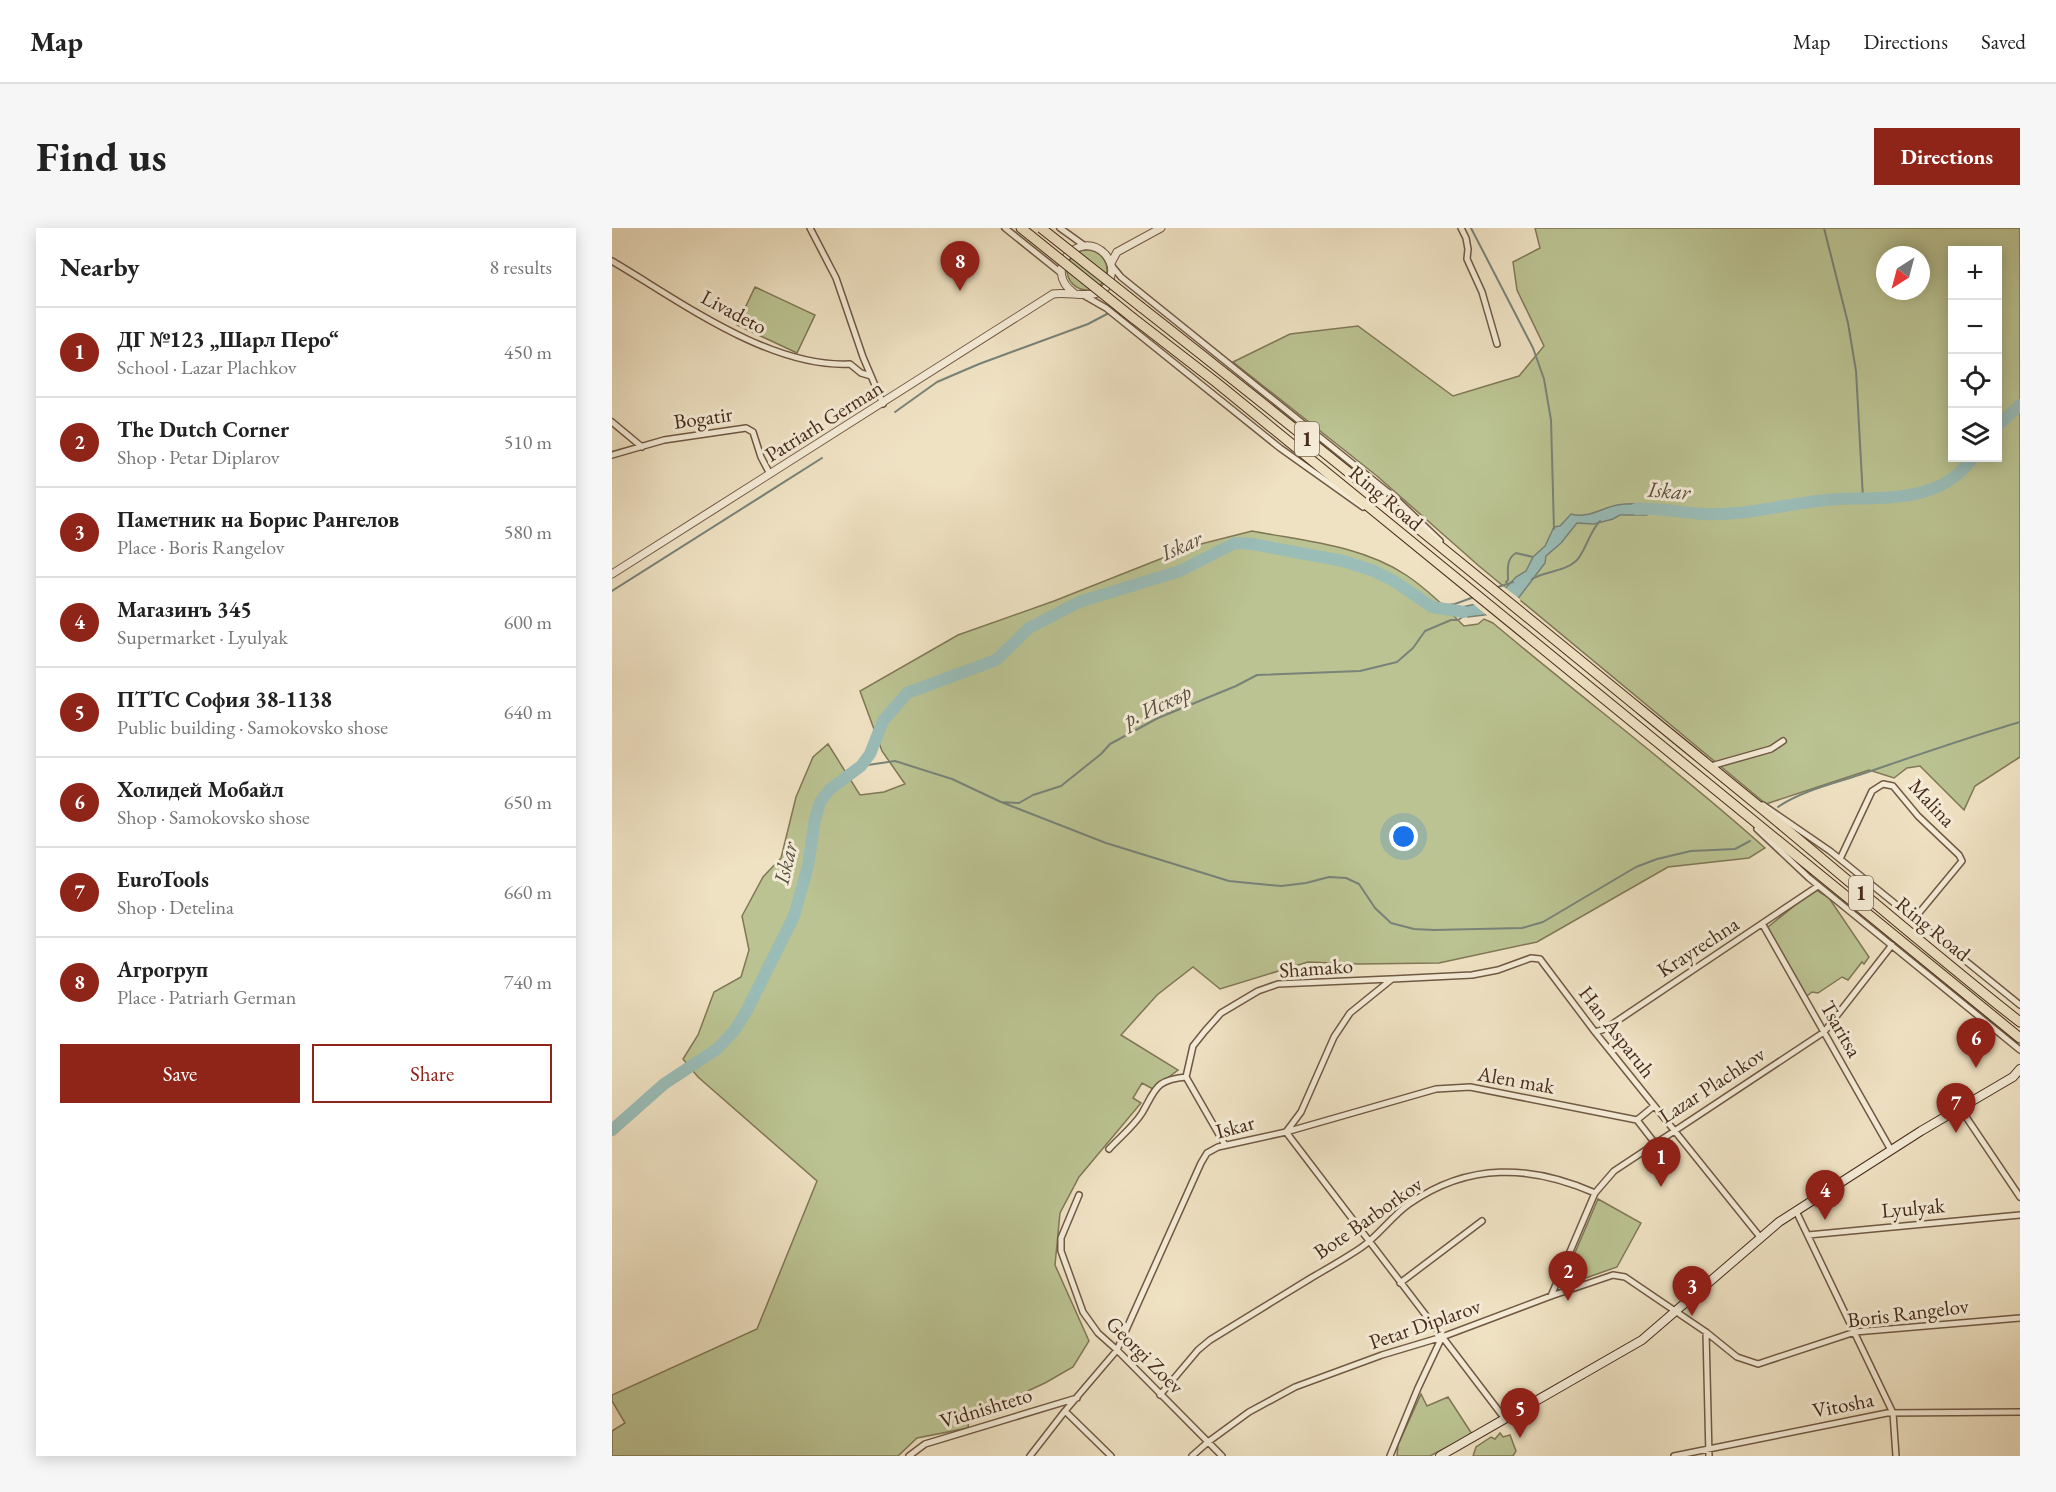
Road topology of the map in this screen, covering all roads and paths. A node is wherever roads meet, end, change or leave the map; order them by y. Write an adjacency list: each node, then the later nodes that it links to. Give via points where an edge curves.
1 (810, 228): 18 (street, via 836,278)
2 (1005, 228): 13 (street)
3 (1021, 228): 26 (highway, Ring Road / 1, bridge)
4 (1041, 228): 27 (highway, Ring Road / 1, bridge)
5 (1060, 228): 8 (street)
6 (1161, 228): 10 (street)
7 (1461, 228): 17 (street, via 1466,238 1467,259 1482,292)
8 (1085, 246): 9 (street); 13 (street, via 1066,255)
9 (1103, 252): 10 (street); 12 (street)
10 (1117, 252): 12 (street)
11 (612, 261): 19 (street, Livadeto, via 756,343 804,359)
12 (1111, 264): 16 (street, via 1106,288); 27 (street, via 1121,277 1394,497)
13 (1061, 275): 14 (street); 15 (street)
14 (1074, 293): 15 (street); 16 (street)
15 (1053, 294): 21 (street, Patriarh German)
16 (1085, 296): 26 (street, via 1106,308 1280,448)
17 (1497, 344)
18 (863, 357): 19 (street); 20 (street)
19 (850, 364): 20 (street, Livadeto)
20 (871, 376): 21 (street)
21 (883, 404): 25 (street, Patriarh German)
22 (612, 422): 23 (street)
23 (642, 447): 24 (street, Bogatir); 25 (street, Bogatir, via 746,428 753,432)
24 (612, 455)
25 (770, 474): 28 (street, Patriarh German)
26 (1427, 556): 31 (highway, Ring Road / 1)
27 (1472, 571): 30 (highway, Ring Road / 1)
28 (612, 574)
29 (1783, 741): 30 (street, via 1771,749)
30 (1712, 768): 32 (street, Ring Road); 39 (highway, Ring Road / 1)
31 (1726, 798): 33 (street, Ring Road); 42 (highway, Ring Road / 1)
32 (1840, 860): 34 (street, Ring Road); 34 (street, Malina, via 1872,792 1883,784 1893,786 1962,861)
33 (1818, 886): 35 (street, Krayrechna); 36 (street, Ring Road)
34 (1914, 919): 38 (street, Ring Road)
35 (1762, 924): 40 (street, Krayrechna); 41 (street, Tsaritsa)
36 (1892, 945): 41 (street, Lazar Plachkov); 43 (street, Ring Road)
37 (1392, 979): 40 (street, Han Asparuh, via 1472,975 1531,958 1540,959); 45 (street, Shamako, via 1278,984 1258,992 1221,1013 1204,1031 1193,1046); 51 (street, Iskar, via 1350,1013 1334,1037 1301,1112)
38 (2020, 1005)
39 (2020, 1022)
40 (1595, 1032): 47 (street, Han Asparuh)
41 (1824, 1032): 50 (street, Lazar Plachkov); 55 (street, Tsaritsa)
42 (2020, 1038)
43 (2020, 1050)
44 (2020, 1069): 46 (main road)
45 (1186, 1077): 53 (street); 54 (street, via 1160,1084 1142,1114)
46 (2017, 1077): 48 (main road)
47 (1654, 1106): 49 (street); 50 (street, Han Asparuh)
48 (1960, 1108): 55 (main road); 58 (street)
49 (1637, 1120): 51 (street, Alen mak, via 1470,1087 1436,1089); 52 (street)
50 (1673, 1130): 52 (street, Lazar Plachkov); 63 (street, Han Asparuh)
51 (1286, 1132): 53 (street, Iskar); 64 (street)
52 (1654, 1142): 56 (street, Lazar Plachkov, via 1614,1171)
53 (1225, 1145): 72 (street, Iskar, via 1207,1153 1201,1163)
54 (1109, 1149)
55 (1891, 1150): 59 (main road)
56 (1596, 1193): 64 (street, Bote Barborkov, via 1535,1173 1504,1171 1466,1177 1409,1204); 66 (street, Lazar Plachkov)
57 (1079, 1195): 72 (street, Georgi Zoev, via 1061,1238 1063,1260 1083,1312 1098,1334)
58 (2020, 1197)
59 (1796, 1211): 62 (street); 63 (main road)
60 (2020, 1215): 62 (street, Lyulyak)
61 (1482, 1221): 65 (street)
62 (1808, 1235): 70 (street)
63 (1760, 1237): 67 (main road)
64 (1368, 1241): 65 (street); 73 (street, Bote Barborkov, via 1210,1340)
65 (1400, 1283): 71 (street)
66 (1551, 1296): 67 (street, Petar Diplarov, via 1618,1275); 71 (street, Petar Diplarov)
67 (1676, 1312): 69 (street, Boris Rangelov); 78 (main road, via 1642,1341)
68 (2020, 1318): 70 (street, Boris Rangelov)
69 (1706, 1332): 70 (street, Boris Rangelov, via 1737,1357 1758,1364); 80 (street)
70 (1856, 1332): 77 (street)
71 (1442, 1337): 78 (street); 79 (street, Petar Diplarov, via 1295,1387); 86 (street)
72 (1117, 1350): 73 (street, Georgi Zoev); 74 (street, Iskar)
73 (1160, 1395): 79 (street, Georgi Zoev)
74 (1077, 1398): 75 (street, Iskar); 81 (street, Vidnishteto, via 925,1444)
75 (1065, 1411): 82 (street, Iskar); 83 (street)
76 (2020, 1412): 77 (street, Vitosha)
77 (1893, 1413): 80 (street, Vitosha); 89 (street)
78 (1505, 1419): 87 (main road)
79 (1208, 1442): 84 (street, Petar Diplarov); 85 (street, Georgi Zoev)
80 (1709, 1453): 88 (street, Vitosha)
81 (909, 1456)
82 (1030, 1456)
83 (1111, 1456)
84 (1192, 1456)
85 (1222, 1456)
86 (1390, 1456)
87 (1442, 1456)
88 (1674, 1456)
89 (1896, 1456)

